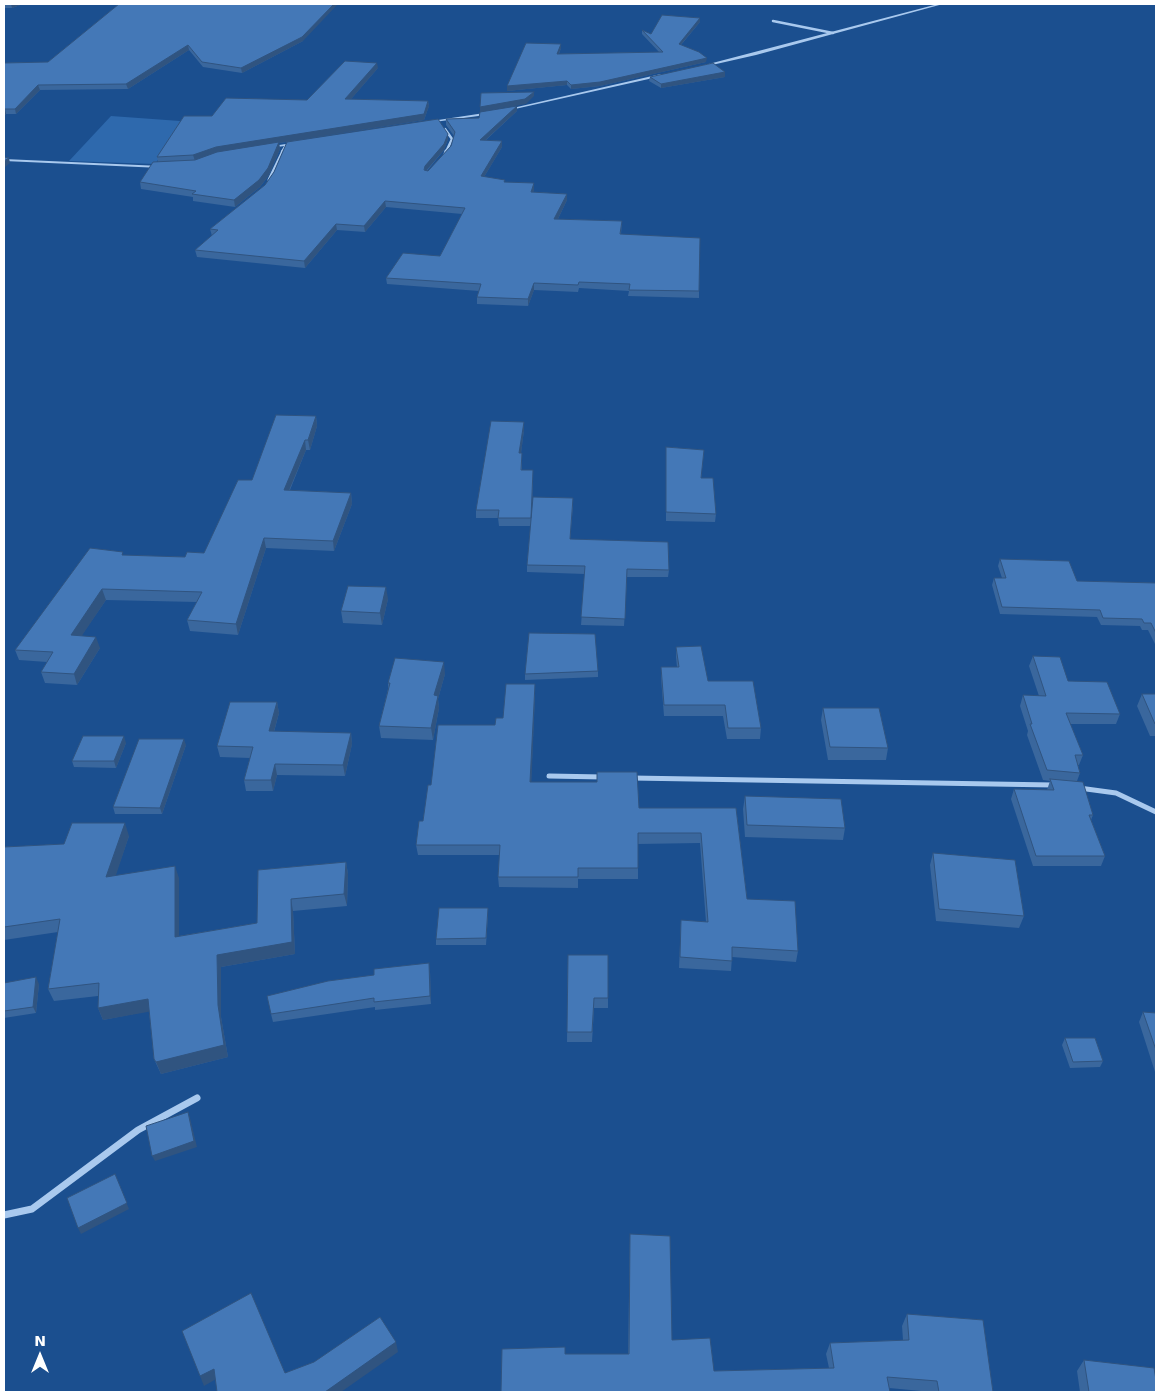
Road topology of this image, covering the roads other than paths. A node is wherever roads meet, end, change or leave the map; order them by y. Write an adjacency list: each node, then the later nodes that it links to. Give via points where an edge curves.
1 (941, 4): 3 (street)
2 (772, 21): 3 (street)
3 (833, 33): 4 (street)
4 (699, 66)
5 (671, 73): 6 (street, via 515,109)
6 (439, 120): 7 (street); 11 (street, via 452,139)
7 (420, 123)
8 (301, 142): 9 (street)
9 (286, 144): 10 (street); 14 (street)
10 (267, 148)
11 (443, 157)
12 (4, 160): 13 (street)
13 (168, 167)
14 (267, 183)
15 (549, 776): 16 (street)
16 (608, 777)
17 (627, 778): 18 (street)
18 (1060, 785)
19 (1069, 786): 20 (street, via 1116,793)
20 (1156, 812)
21 (197, 1098): 22 (street, via 138,1130 32,1209)
22 (4, 1215)

